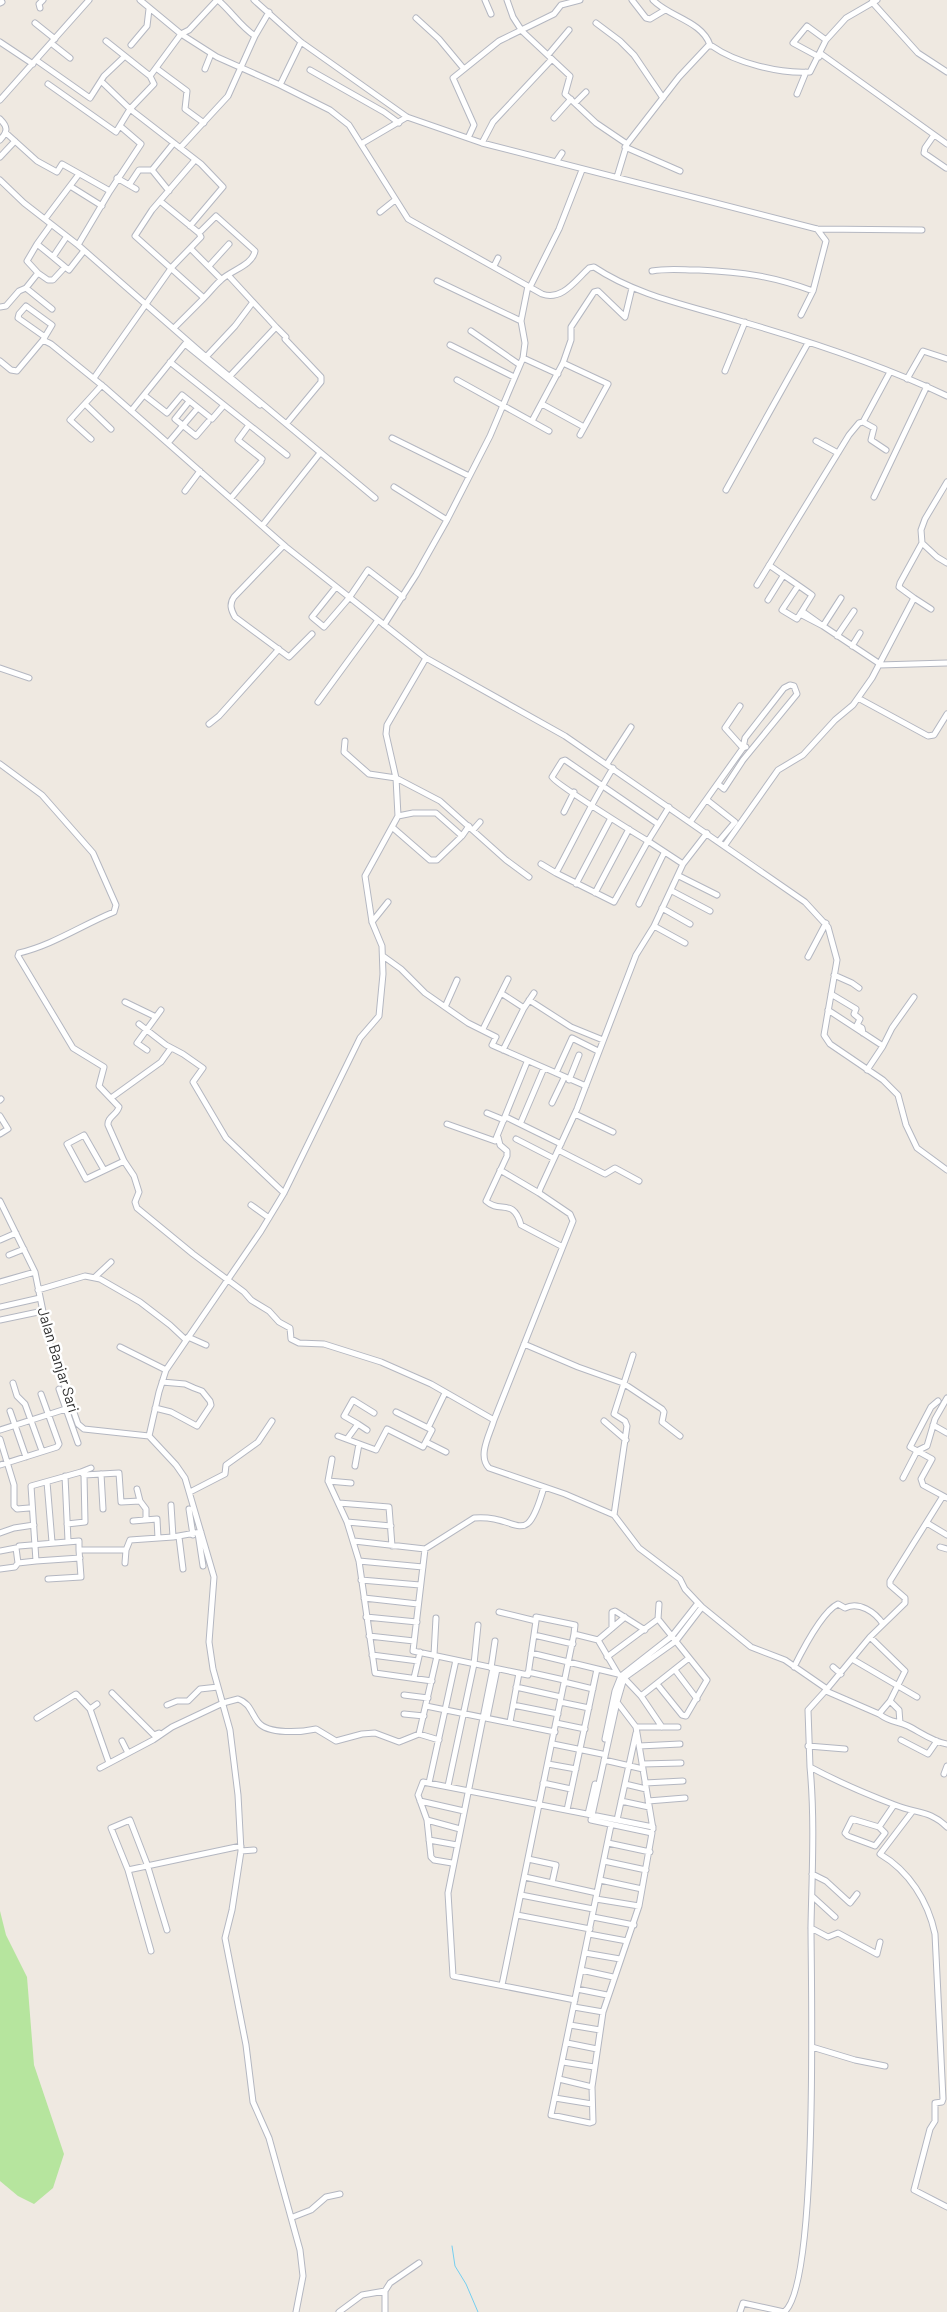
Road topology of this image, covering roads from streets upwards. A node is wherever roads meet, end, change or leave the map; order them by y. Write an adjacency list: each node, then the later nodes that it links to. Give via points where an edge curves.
1 (43, 0): 12 (street)
2 (89, 0): 25 (street)
3 (140, 0): 13 (street)
4 (218, 0): 22 (street); 23 (street, via 241,26)
5 (254, 0): 15 (street)
6 (485, 0): 16 (street)
7 (507, 0): 21 (street)
8 (580, 0): 21 (street, via 561,6 554,14)
9 (632, 0): 14 (street, via 646,18)
10 (653, 0): 14 (street)
11 (874, 1): 24 (street, via 848,16); 43 (street, via 918,53)
12 (40, 8)
13 (149, 9): 22 (street); 30 (street, via 146,26)
14 (667, 11): 29 (street, via 695,27)
15 (268, 12): 23 (street); 28 (street)
16 (492, 14)
17 (416, 18): 40 (street, via 439,38)
18 (35, 23): 25 (street)
19 (596, 23): 51 (street, via 634,56)
20 (569, 30): 34 (street)
21 (522, 31): 34 (street); 40 (street, via 498,41)
22 (182, 34): 31 (street); 38 (street)
23 (255, 36): 37 (street)
24 (826, 40): 32 (street); 32 (street, via 807,26 793,43)
25 (53, 41): 35 (street); 36 (street)
26 (106, 41): 33 (street)
27 (0, 42): 36 (street)
28 (301, 42): 47 (street); 56 (street)
29 (710, 44): 42 (street, via 744,61); 51 (street)
30 (131, 45)
31 (211, 54): 37 (street); 39 (street)
32 (819, 55): 42 (street, via 812,70); 63 (street)
33 (124, 57): 44 (street); 45 (street)
34 (550, 57): 53 (street, via 570,76 565,94); 67 (street, via 493,122)
35 (70, 58)
36 (35, 62): 50 (street); 52 (street)
37 (241, 67): 47 (street); 59 (street, via 228,96)
38 (156, 68): 44 (street); 59 (street, via 187,91 185,110)
39 (205, 69)
40 (464, 69): 64 (street, via 452,80 474,125)
41 (310, 70): 60 (street)
42 (806, 72): 49 (street)
43 (947, 72)
44 (150, 76): 55 (street, via 154,84)
45 (101, 81): 50 (street); 55 (street)
46 (48, 84): 54 (street)
47 (280, 84): 69 (street, via 336,114 349,125)
48 (586, 92): 53 (street)
49 (797, 94)
50 (90, 98): 54 (street)
51 (663, 98): 71 (street)
52 (0, 100)
53 (573, 101): 57 (street); 71 (street)
54 (81, 108): 61 (street, via 113,132)
55 (130, 109): 61 (street); 68 (street)
56 (407, 116): 60 (street); 64 (street)
57 (554, 118)
58 (0, 119): 62 (street, via 6,126)
59 (204, 123): 72 (street)
60 (399, 123): 69 (street)
61 (120, 126): 83 (street, via 141,144)
62 (6, 133): 65 (street); 66 (street)
63 (934, 135): 70 (street); 77 (street, via 924,153)
64 (468, 138): 67 (street)
65 (0, 140)
66 (15, 141): 74 (street); 81 (street, via 37,161 57,172 62,164)
67 (482, 143): 76 (street)
68 (173, 144): 72 (street); 78 (street)
69 (361, 144): 90 (street)
70 (947, 144)
71 (626, 146): 80 (street); 82 (street)
72 (180, 148): 75 (street)
73 (562, 153): 76 (street)
74 (0, 157)
75 (195, 160): 89 (street); 96 (street, via 223,187)
76 (556, 162): 79 (street)
77 (946, 168)
78 (152, 170): 85 (street, via 139,170); 89 (street)
79 (582, 170): 82 (street); 117 (street, via 559,229)
80 (680, 171)
81 (79, 174): 86 (street); 88 (street)
82 (616, 177): 97 (street)
83 (117, 178): 85 (street); 88 (street)
84 (0, 180): 94 (street)
85 (130, 185): 87 (street)
86 (70, 186): 92 (street); 94 (street)
87 (136, 189)
88 (110, 191): 92 (street)
89 (169, 191): 91 (street)
90 (395, 200): 93 (street); 109 (street, via 410,220)
91 (160, 201): 96 (street); 111 (street, via 135,236)
92 (102, 206): 103 (street)
93 (380, 212)
94 (45, 219): 103 (street)
95 (50, 226): 101 (street)
96 (190, 226): 99 (street)
97 (817, 229): 98 (street); 120 (street, via 826,241)
98 (922, 230)
99 (199, 233): 104 (street, via 201,237); 114 (street, via 216,216 255,251 244,266)
100 (65, 239): 106 (street)
101 (37, 244): 106 (street); 113 (street, via 27,261)
102 (230, 244): 108 (street)
103 (78, 245): 123 (street)
104 (191, 248): 108 (street); 111 (street)
105 (83, 252): 110 (street, via 69,270)
106 (53, 257): 110 (street)
107 (498, 258): 109 (street)
108 (209, 266): 115 (street)
109 (494, 266): 117 (street)
110 (65, 267): 113 (street, via 51,281)
111 (172, 268): 121 (street); 123 (street)
112 (652, 271): 120 (street, via 748,273 775,277)
113 (38, 273): 118 (street)
114 (228, 275): 115 (street); 122 (street)
115 (222, 279): 121 (street)
116 (437, 281): 127 (street)
117 (529, 286): 119 (street, via 552,297 559,295 594,267); 127 (street)
118 (26, 288): 124 (street, via 6,306); 125 (street)
119 (632, 288): 128 (street); 140 (street, via 625,317 598,291 594,292 571,327 571,340)
120 (813, 291): 126 (street)
121 (204, 298): 130 (street)
122 (253, 302): 129 (street); 135 (street)
123 (146, 304): 130 (street); 147 (street)
124 (0, 307)
125 (52, 309)
126 (801, 315)
127 (521, 321): 136 (street, via 525,343)
128 (745, 322): 133 (street); 142 (street)
129 (276, 327): 145 (street); 165 (street, via 321,377 321,382)
130 (174, 328): 135 (street)
131 (471, 331): 141 (street)
132 (44, 338): 132 (street, via 18,318 26,306 52,325); 138 (street, via 18,370 11,370); 147 (street)
133 (808, 343): 143 (street); 184 (street)
134 (450, 345): 146 (street)
135 (206, 357): 145 (street)
136 (523, 358): 141 (street); 144 (street)
137 (947, 359): 148 (street, via 923,351)
138 (0, 361)
139 (170, 362): 152 (street); 158 (street); 161 (street, via 185,344)
140 (563, 363): 144 (street); 168 (street, via 608,384)
141 (520, 365): 146 (street)
142 (725, 370)
143 (890, 372): 148 (street); 164 (street)
144 (558, 374): 157 (street)
145 (230, 376): 165 (street)
146 (514, 376): 156 (street)
147 (94, 378): 150 (street)
148 (908, 378): 151 (street)
149 (456, 380): 156 (street)
150 (102, 385): 154 (street); 160 (street)
151 (927, 386): 153 (street); 186 (street)
152 (144, 395): 158 (street, via 167,414 182,395 212,419); 160 (street)
153 (947, 396)
154 (84, 404): 169 (street); 173 (street, via 70,420)
155 (187, 404): 166 (street, via 174,418)
156 (502, 404): 162 (street); 181 (street)
157 (542, 404): 162 (street); 168 (street)
158 (224, 405): 167 (street)
159 (196, 410): 166 (street)
160 (131, 411): 175 (street)
161 (276, 418)
162 (532, 421): 170 (street)
163 (208, 422): 166 (street, via 196,436)
164 (862, 422): 176 (street, via 874,428 871,440); 178 (street, via 858,423)
165 (287, 424): 177 (street)
166 (183, 425): 175 (street)
167 (249, 425): 179 (street); 187 (street, via 238,440 261,461)
168 (584, 427): 171 (street)
169 (111, 429)
170 (549, 432)
171 (580, 435)
172 (392, 438): 181 (street)
173 (91, 439)
174 (816, 442): 178 (street)
175 (168, 443): 180 (street)
176 (886, 450)
177 (320, 453): 188 (street); 190 (street)
178 (838, 454): 194 (street)
179 (287, 456)
180 (200, 471): 185 (street); 187 (street)
181 (469, 476): 189 (street)
182 (947, 482): 191 (street, via 925,519 921,530)
183 (394, 487): 189 (street)
184 (726, 490)
185 (184, 491)
186 (874, 497)
187 (230, 498): 190 (street)
188 (375, 498)
189 (447, 520): 199 (street)
190 (262, 526): 192 (street)
191 (922, 543): 193 (street); 202 (street, via 899,585)
192 (284, 545): 198 (street); 214 (street, via 231,602 235,617)
193 (947, 563)
194 (769, 565): 195 (street); 196 (street)
195 (784, 576): 197 (street); 203 (street)
196 (757, 584)
197 (798, 586): 206 (street, via 812,595); 206 (street, via 782,610 797,619)
198 (336, 587): 200 (street); 200 (street, via 312,617 323,626 328,625)
199 (402, 597): 200 (street, via 368,570); 208 (street)
200 (349, 598): 207 (street)
201 (841, 598): 209 (street)
202 (914, 598): 204 (street); 217 (street)
203 (768, 600)
204 (931, 609)
205 (854, 611): 212 (street)
206 (801, 612): 209 (street)
207 (378, 620): 208 (street); 221 (street)
208 (384, 625): 215 (street)
209 (822, 626): 212 (street)
210 (312, 634): 214 (street, via 291,657)
211 (860, 634): 213 (street)
212 (838, 636): 213 (street)
213 (852, 646): 217 (street)
214 (279, 649): 224 (street)
215 (426, 658): 230 (street, via 549,726); 232 (street, via 387,725)
216 (947, 663): 217 (street)
217 (880, 665): 220 (street)
218 (0, 668): 219 (street)
219 (29, 678)
220 (858, 698): 223 (street, via 928,736 934,735); 252 (street, via 850,710 835,720 803,755 778,770)
221 (318, 702)
222 (740, 706): 228 (street, via 724,728)
223 (947, 714)
224 (209, 724)
225 (631, 727): 230 (street)
226 (345, 741): 232 (street, via 344,752 365,771 374,776)
227 (754, 746): 228 (street); 228 (street, via 796,694 794,686 784,688 745,738); 233 (street, via 724,789)
228 (743, 748): 233 (street)
229 (0, 764): 306 (street, via 42,795 93,853 116,904 114,912 18,956 73,1048 104,1067 99,1086)
230 (607, 764): 231 (street)
231 (613, 768): 234 (street); 238 (street)
232 (396, 778): 240 (street); 246 (street, via 440,801)
233 (718, 784): 236 (street)
234 (603, 786): 235 (street, via 563,760 552,779); 237 (street); 244 (street)
235 (574, 792): 237 (street); 239 (street)
236 (707, 800): 242 (street); 251 (street, via 735,822)
237 (592, 804): 241 (street); 256 (street)
238 (669, 807): 242 (street); 244 (street)
239 (564, 812)
240 (398, 816): 245 (street); 249 (street, via 436,813)
241 (611, 818): 247 (street); 259 (street)
242 (690, 821): 248 (street)
243 (480, 822): 246 (street)
244 (658, 824): 250 (street)
245 (392, 827): 249 (street, via 434,861); 267 (street, via 365,876)
246 (471, 828): 249 (street); 257 (street)
247 (629, 829): 250 (street); 261 (street)
248 (707, 833): 251 (street); 255 (street)
249 (462, 836)
250 (648, 841): 253 (street); 261 (street, via 614,902)
251 (719, 841): 252 (street)
252 (725, 845): 268 (street, via 805,902)
253 (664, 853): 255 (street); 264 (street)
254 (541, 864): 256 (street)
255 (683, 864): 258 (street)
256 (556, 872): 259 (street)
257 (529, 876)
258 (679, 876): 260 (street); 262 (street)
259 (576, 884): 261 (street)
260 (672, 890): 265 (street); 266 (street)
261 (594, 893)
262 (716, 895)
263 (388, 902): 267 (street)
264 (639, 904)
265 (662, 908): 269 (street); 270 (street)
266 (710, 910)
267 (372, 922): 272 (street)
268 (826, 923): 273 (street); 274 (street, via 837,960)
269 (690, 924)
270 (654, 926): 271 (street); 293 (street, via 636,955)
271 (684, 943)
272 (383, 956): 284 (street, via 425,994); 326 (street, via 379,1016 360,1038)
273 (808, 957)
274 (834, 975): 277 (street); 280 (street)
275 (508, 979): 278 (street)
276 (457, 980): 284 (street)
277 (859, 988)
278 (501, 993): 285 (street); 291 (street)
279 (534, 993): 282 (street)
280 (832, 994): 287 (street); 292 (street, via 856,1009 854,1014 860,1019 857,1025)
281 (914, 997): 294 (street)
282 (529, 1000): 285 (street); 293 (street, via 571,1027)
283 (125, 1002): 288 (street)
284 (445, 1007): 291 (street)
285 (524, 1008): 297 (street)
286 (161, 1010): 288 (street)
287 (828, 1010): 292 (street); 302 (street, via 824,1035 830,1044)
288 (156, 1017): 290 (street)
289 (139, 1024): 290 (street)
290 (147, 1029): 295 (street); 296 (street, via 135,1045)
291 (483, 1029): 297 (street, via 496,1037 492,1045)
292 (863, 1033): 294 (street)
293 (603, 1040): 298 (street)
294 (883, 1046): 302 (street)
295 (171, 1048): 306 (street, via 161,1062); 326 (street, via 203,1068 193,1082 226,1138)
296 (147, 1050)
297 (503, 1050): 300 (street)
298 (598, 1050): 303 (street, via 572,1038); 305 (street)
299 (579, 1055): 304 (street)
300 (527, 1062): 301 (street); 311 (street)
301 (544, 1068): 303 (street); 312 (street)
302 (867, 1070): 324 (street, via 898,1095 906,1125 917,1148)
303 (556, 1073): 304 (street)
304 (566, 1079): 305 (street); 307 (street)
305 (586, 1086): 309 (street)
306 (111, 1098): 321 (street, via 119,1107 108,1125)
307 (552, 1104)
308 (487, 1113): 311 (street)
309 (575, 1114): 314 (street); 318 (street)
310 (0, 1116): 315 (street, via 8,1129)
311 (505, 1119): 312 (street); 316 (street)
312 (520, 1122): 318 (street)
313 (447, 1124): 316 (street, via 493,1142)
314 (613, 1132)
315 (0, 1134)
316 (498, 1137): 323 (street, via 500,1145 507,1151)
317 (516, 1140): 320 (street)
318 (561, 1144): 319 (street)
319 (558, 1150): 320 (street); 325 (street, via 605,1174 615,1168)
320 (553, 1158): 327 (street)
321 (124, 1161): 322 (street); 339 (street, via 139,1192 135,1202 137,1208)
322 (104, 1170): 322 (street, via 84,1135 67,1144 86,1179)
323 (500, 1170): 327 (street); 333 (street, via 492,1183 487,1203 510,1208 518,1214 521,1225)
324 (947, 1170)
325 (639, 1181)
326 (284, 1193): 330 (street)
327 (539, 1193): 333 (street, via 572,1216 573,1221)
328 (0, 1201): 331 (street, Jalan Banjar Sari)
329 (251, 1205): 330 (street)
330 (269, 1218): 339 (street)
331 (16, 1232): 332 (street); 334 (street, Jalan Banjar Sari)
332 (0, 1240)
333 (561, 1246): 347 (street)
334 (24, 1249): 335 (street); 337 (street, Jalan Banjar Sari)
335 (9, 1254)
336 (111, 1262): 338 (street)
337 (35, 1272): 340 (street); 341 (street, Jalan Banjar Sari)
338 (95, 1277): 341 (street, via 85,1276); 346 (street, via 140,1302)
339 (230, 1281): 346 (street); 356 (street, via 290,1328 291,1339 299,1343 324,1344 381,1362)
340 (0, 1282)
341 (38, 1290): 342 (street, Jalan Banjar Sari)
342 (40, 1298): 343 (street); 344 (street, Jalan Banjar Sari)
343 (0, 1307)
344 (43, 1311): 345 (street); 360 (street, Jalan Banjar Sari)
345 (0, 1320)
346 (187, 1339): 348 (street); 351 (street)
347 (524, 1344): 354 (street); 367 (street)
348 (206, 1345)
349 (120, 1347): 351 (street)
350 (632, 1355): 354 (street)
351 (166, 1370): 352 (street)
352 (162, 1382): 361 (street); 361 (street, via 185,1384 202,1391 211,1405 195,1426 171,1412)
353 (13, 1383): 366 (street)
354 (623, 1383): 379 (street, via 664,1410 662,1422); 382 (street, via 614,1414 627,1423)
355 (59, 1389): 360 (street)
356 (445, 1393): 367 (street); 373 (street)
357 (41, 1394): 365 (street)
358 (947, 1398): 371 (street)
359 (938, 1401): 387 (street, via 931,1407 910,1447)
360 (69, 1408): 365 (street); 377 (street, Jalan Banjar Sari, via 84,1429); 384 (street)
361 (155, 1408): 377 (street)
362 (10, 1411): 372 (street)
363 (396, 1412): 373 (street)
364 (374, 1414): 370 (street, via 354,1400 344,1416)
365 (48, 1415): 366 (street); 386 (street, via 59,1444)
366 (31, 1420): 372 (street); 386 (street)
367 (494, 1420): 404 (street, via 484,1453 486,1465)
368 (272, 1421): 406 (street, via 255,1445 226,1465 225,1474)
369 (604, 1421): 382 (street)
370 (358, 1424): 375 (street); 381 (street)
371 (933, 1425): 376 (street); 387 (street, via 927,1446)
372 (15, 1426): 374 (street); 389 (street)
373 (428, 1428): 383 (street, via 432,1430)
374 (0, 1430)
375 (367, 1430)
376 (947, 1433)
377 (149, 1436): 406 (street, via 182,1471)
378 (338, 1436): 381 (street)
379 (680, 1436)
380 (0, 1439): 391 (street)
381 (347, 1439): 385 (street)
382 (626, 1440): 414 (street)
383 (426, 1442): 385 (street, via 424,1447 387,1429 376,1450); 388 (street)
384 (78, 1443)
385 (359, 1444): 393 (street)
386 (42, 1451): 389 (street)
387 (917, 1451): 398 (street); 407 (street, via 932,1459 921,1479 923,1485)
388 (446, 1452)
389 (26, 1457): 391 (street)
390 (332, 1459): 400 (street)
391 (7, 1462): 392 (street); 411 (street, via 15,1491 14,1506)
392 (0, 1465)
393 (355, 1466)
394 (90, 1468): 395 (street)
395 (82, 1473): 396 (street); 397 (street); 419 (street, via 85,1522)
396 (101, 1474): 408 (street, via 119,1473 121,1502); 412 (street)
397 (65, 1476): 401 (street); 419 (street)
398 (903, 1478)
399 (31, 1479): 403 (street)
400 (328, 1481): 402 (street); 409 (street)
401 (47, 1482): 403 (street); 429 (street)
402 (351, 1483)
403 (31, 1486): 420 (street)
404 (544, 1487): 414 (street); 434 (street, via 532,1522 524,1526 474,1518)
405 (137, 1489): 408 (street)
406 (190, 1492): 423 (street)
407 (945, 1497): 418 (street)
408 (140, 1501): 415 (street, via 146,1509)
409 (339, 1503): 417 (street); 421 (street, via 388,1507)
410 (171, 1505): 425 (street)
411 (28, 1508)
412 (103, 1509)
413 (190, 1509): 423 (street)
414 (614, 1515): 454 (street, via 639,1548 680,1579)
415 (146, 1520): 416 (street); 426 (street, via 157,1519)
416 (133, 1521)
417 (347, 1522): 421 (street); 428 (street)
418 (927, 1523): 424 (street); 462 (street, via 890,1581 906,1601)
419 (68, 1524): 427 (street)
420 (34, 1525): 422 (street); 430 (street)
421 (391, 1526): 432 (street)
422 (0, 1533)
423 (197, 1533): 425 (street); 444 (street); 501 (street, via 214,1577 210,1642)
424 (947, 1534)
425 (176, 1537): 426 (street); 447 (street)
426 (158, 1538): 437 (street, via 130,1540)
427 (68, 1541): 429 (street); 436 (street, via 79,1541)
428 (354, 1541): 432 (street); 441 (street)
429 (52, 1542): 430 (street)
430 (35, 1543): 431 (street); 440 (street)
431 (19, 1546)
432 (392, 1546): 434 (street)
433 (940, 1547): 435 (street)
434 (425, 1549): 445 (street)
435 (947, 1549)
436 (80, 1550): 437 (street); 439 (street)
437 (126, 1550): 443 (street)
438 (0, 1551): 442 (street, via 16,1548)
439 (80, 1558): 440 (street); 448 (street, via 81,1577)
440 (36, 1561): 442 (street)
441 (359, 1561): 445 (street); 449 (street)
442 (18, 1563): 446 (street, via 15,1567)
443 (125, 1564)
444 (203, 1566)
445 (423, 1567): 450 (street)
446 (0, 1569)
447 (183, 1569)
448 (48, 1579)
449 (361, 1580): 450 (street); 451 (street)
450 (420, 1585): 452 (street)
451 (364, 1598): 452 (street); 456 (street)
452 (418, 1604): 461 (street)
453 (660, 1604): 459 (street)
454 (700, 1605): 469 (street); 474 (street); 487 (street, via 751,1647)
455 (499, 1612): 460 (street)
456 (366, 1617): 461 (street); 468 (street)
457 (625, 1617): 464 (street); 464 (street, via 613,1611); 465 (street)
458 (436, 1618): 479 (street)
459 (658, 1619): 465 (street); 469 (street)
460 (536, 1621): 466 (street, via 536,1617 575,1625); 467 (street)
461 (417, 1622): 473 (street)
462 (883, 1624): 470 (street); 487 (street, via 869,1610 852,1605 845,1608 838,1604 826,1616)
463 (478, 1625): 486 (street)
464 (612, 1628): 472 (street)
465 (645, 1630): 480 (street)
466 (574, 1634): 472 (street); 475 (street)
467 (534, 1635): 475 (street); 477 (street)
468 (369, 1636): 473 (street); 478 (street)
469 (672, 1636): 474 (street); 495 (street)
470 (870, 1637): 482 (street); 500 (street, via 905,1672)
471 (496, 1640): 489 (street)
472 (598, 1640): 480 (street)
473 (414, 1641): 476 (street, via 414,1651)
474 (676, 1641): 481 (street); 495 (street)
475 (573, 1644): 485 (street)
476 (420, 1652): 479 (street); 484 (street)
477 (531, 1653): 485 (street); 492 (street)
478 (372, 1655): 484 (street); 496 (street, via 375,1673)
479 (435, 1655): 483 (street); 497 (street)
480 (607, 1656): 495 (street)
481 (689, 1658): 491 (street); 510 (street, via 707,1680)
482 (852, 1659): 494 (street); 500 (street)
483 (456, 1660): 486 (street); 520 (street)
484 (418, 1661): 496 (street)
485 (568, 1662): 490 (street); 498 (street)
486 (474, 1664): 489 (street); 522 (street)
487 (794, 1667): 504 (street)
488 (833, 1667): 494 (street)
489 (494, 1668): 493 (street); 528 (street)
490 (597, 1669): 495 (street); 503 (street)
491 (675, 1670): 499 (street); 510 (street)
492 (528, 1672): 493 (street, via 528,1675); 498 (street)
493 (519, 1673): 502 (street)
494 (841, 1674): 504 (street)
495 (621, 1676): 507 (street); 513 (street); 551 (street)
496 (414, 1678): 497 (street)
497 (432, 1681): 509 (street)
498 (564, 1681): 503 (street); 511 (street)
499 (657, 1684): 507 (street); 510 (street, via 682,1715 686,1716)
500 (897, 1686): 508 (street); 512 (street)
501 (218, 1687): 514 (street); 516 (street, via 200,1689 188,1701)
502 (516, 1687): 511 (street); 517 (street)
503 (593, 1689): 519 (street)
504 (827, 1690): 525 (street); 547 (street, via 808,1710)
505 (112, 1694): 537 (street, via 154,1735)
506 (404, 1695): 509 (street)
507 (641, 1696): 532 (street)
508 (916, 1697)
509 (428, 1698): 518 (street)
510 (697, 1699)
511 (561, 1700): 519 (street); 524 (street)
512 (890, 1701): 525 (street); 531 (street, via 899,1710)
513 (617, 1702): 535 (street); 552 (street)
514 (223, 1703): 537 (street); 538 (street, via 243,1700 262,1726 270,1729 298,1732 316,1728 336,1741 375,1733 399,1742); 592 (street, via 230,1730)
515 (97, 1704): 521 (street)
516 (167, 1705)
517 (513, 1705): 524 (street); 529 (street)
518 (426, 1706): 520 (street); 526 (street)
519 (589, 1708): 534 (street)
520 (446, 1709): 522 (street); 539 (street)
521 (90, 1710): 527 (street, via 75,1694); 553 (street)
522 (464, 1713): 528 (street); 567 (street)
523 (404, 1714): 526 (street)
524 (558, 1714): 530 (street)
525 (879, 1714): 531 (street, via 891,1722)
526 (424, 1716): 538 (street)
527 (37, 1718)
528 (485, 1718): 529 (street); 570 (street)
529 (510, 1722): 536 (street)
530 (556, 1723): 534 (street); 536 (street)
531 (900, 1723): 542 (street)
532 (662, 1726): 533 (street); 535 (street)
533 (678, 1728)
534 (585, 1729): 549 (street)
535 (636, 1730): 546 (street); 556 (street)
536 (555, 1732): 543 (street)
537 (161, 1734): 550 (street)
538 (419, 1734): 539 (street)
539 (439, 1740): 564 (street)
540 (901, 1740): 542 (street, via 928,1754)
541 (122, 1741): 550 (street)
542 (937, 1741): 545 (street)
543 (553, 1744): 549 (street); 555 (street)
544 (680, 1744): 546 (street)
545 (947, 1744)
546 (639, 1746): 558 (street)
547 (808, 1746): 548 (street); 559 (street)
548 (845, 1749)
549 (580, 1750): 551 (street); 561 (street)
550 (128, 1753): 553 (street)
551 (602, 1754): 580 (street)
552 (604, 1760): 556 (street); 580 (street)
553 (108, 1763): 560 (street)
554 (681, 1763): 558 (street)
555 (548, 1764): 561 (street); 565 (street)
556 (628, 1766): 558 (street); 566 (street)
557 (947, 1766): 562 (street)
558 (642, 1767): 568 (street)
559 (810, 1767): 576 (street); 601 (street, via 814,1810)
560 (100, 1768)
561 (576, 1769): 569 (street)
562 (944, 1774)
563 (683, 1781): 568 (street)
564 (429, 1783): 567 (street); 572 (street, via 422,1783 418,1795)
565 (543, 1783): 569 (street); 575 (street)
566 (625, 1784): 568 (street); 573 (street)
567 (448, 1786): 570 (street)
568 (645, 1786): 574 (street)
569 (571, 1789): 577 (street)
570 (468, 1791): 575 (street); 578 (street)
571 (685, 1798): 574 (street)
572 (420, 1801): 578 (street); 581 (street)
573 (621, 1801): 574 (street); 582 (street)
574 (648, 1804): 584 (street)
575 (538, 1805): 577 (street); 595 (street)
576 (894, 1805): 579 (street); 585 (street)
577 (566, 1810): 580 (street)
578 (464, 1811): 587 (street)
579 (912, 1812): 586 (street, via 934,1816); 645 (street, via 880,1854 910,1878 928,1911 935,1934 943,2099 935,2103 935,2121 914,2190)
580 (591, 1814): 582 (street); 583 (street, via 592,1821)
581 (427, 1820): 587 (street); 589 (street)
582 (617, 1820): 584 (street)
583 (611, 1825): 588 (street); 590 (street)
584 (653, 1827): 588 (street)
585 (878, 1827): 585 (street, via 852,1819 846,1833 875,1846 885,1833)
586 (947, 1828)
587 (460, 1830): 591 (street)
588 (652, 1833): 594 (street)
589 (429, 1840): 591 (street); 597 (street, via 432,1859)
590 (608, 1843): 594 (street); 596 (street)
591 (456, 1845): 597 (street)
592 (241, 1849): 593 (street); 598 (street); 646 (street, via 226,1942 254,2102 269,2138)
593 (254, 1850)
594 (650, 1852): 600 (street)
595 (528, 1859): 602 (street); 604 (street, via 556,1865)
596 (604, 1861): 600 (street); 603 (street)
597 (452, 1863): 626 (street, via 448,1893 452,1976)
598 (147, 1864): 599 (street); 599 (street, via 130,1820 111,1828); 617 (street)
599 (128, 1870): 621 (street)
600 (646, 1870): 605 (street)
601 (812, 1874): 606 (street, via 826,1881 850,1903); 609 (street)
602 (525, 1877): 604 (street); 607 (street)
603 (600, 1880): 605 (street); 608 (street)
604 (552, 1883): 608 (street)
605 (642, 1889): 610 (street)
606 (857, 1894)
607 (521, 1895): 611 (street); 612 (street)
608 (596, 1896): 610 (street); 611 (street)
609 (812, 1896): 614 (street); 616 (street)
610 (639, 1906): 615 (street)
611 (593, 1909): 613 (street)
612 (517, 1914): 618 (street); 626 (street)
613 (593, 1917): 615 (street); 618 (street)
614 (835, 1918)
615 (634, 1925): 619 (street)
616 (811, 1928): 620 (street, via 828,1937 838,1933 877,1954); 635 (street)
617 (167, 1930)
618 (590, 1932): 619 (street); 622 (street)
619 (627, 1942): 623 (street)
620 (880, 1942)
621 (151, 1950)
622 (585, 1953): 623 (street); 624 (street)
623 (620, 1959): 625 (street)
624 (581, 1970): 625 (street); 627 (street)
625 (613, 1977): 628 (street)
626 (502, 1984): 629 (street)
627 (577, 1989): 628 (street); 629 (street)
628 (607, 1994): 631 (street)
629 (574, 2000): 630 (street)
630 (574, 2007): 631 (street); 632 (street)
631 (603, 2012): 633 (street)
632 (570, 2025): 633 (street); 634 (street)
633 (600, 2030): 636 (street)
634 (567, 2043): 636 (street); 637 (street)
635 (812, 2048): 639 (street); 653 (street, via 812,2116 802,2247 790,2306)
636 (597, 2049): 638 (street)
637 (563, 2062): 638 (street); 640 (street)
638 (594, 2066): 641 (street)
639 (885, 2066)
640 (559, 2079): 641 (street); 642 (street)
641 (592, 2087): 643 (street)
642 (555, 2098): 643 (street); 643 (street, via 551,2115 590,2123 593,2122)
643 (592, 2104)
644 (340, 2194): 646 (street, via 326,2197 311,2210)
645 (947, 2207)
646 (293, 2217): 649 (street, via 303,2266)
647 (419, 2263): 648 (street, via 391,2282)
648 (384, 2291): 650 (street, via 362,2295); 651 (street)
649 (296, 2312)
650 (338, 2312)
651 (385, 2312)
652 (740, 2312): 653 (street, via 743,2303)
653 (784, 2312)

